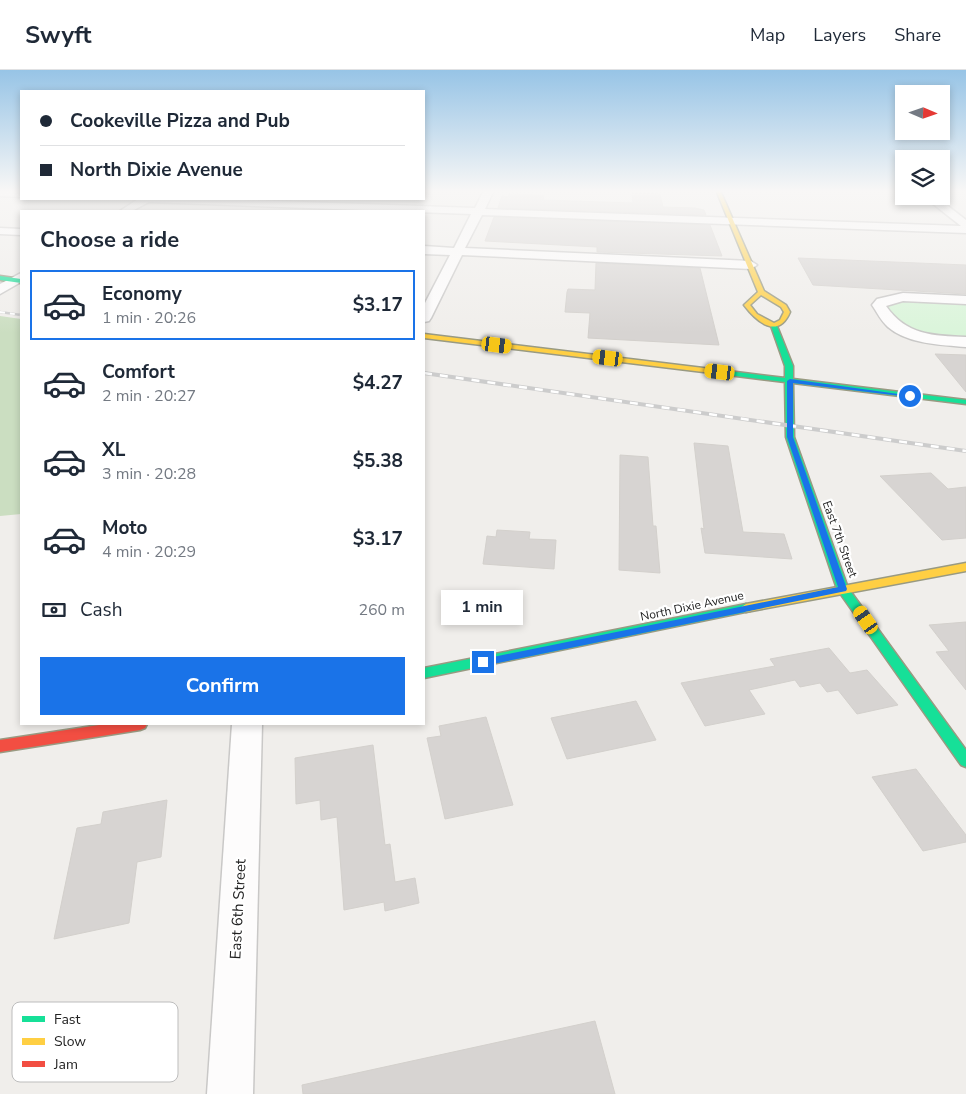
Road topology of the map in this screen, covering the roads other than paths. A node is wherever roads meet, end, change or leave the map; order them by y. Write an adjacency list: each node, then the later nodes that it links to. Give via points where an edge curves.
1 (464, 238): 4 (street)
2 (740, 238): 5 (street)
3 (425, 250): 4 (street)
4 (456, 252): 5 (street); 11 (street)
5 (751, 265): 9 (street)
6 (0, 278): 7 (street)
7 (19, 279): 8 (street)
8 (0, 290)
9 (761, 292): 12 (street, via 784,306 787,312 783,320); 12 (street, via 747,305 755,316)
10 (966, 300): 14 (street, via 903,297 879,305 893,324 902,329 928,338)
11 (425, 316)
12 (774, 326): 15 (street, East 7th Street, via 789,366)
13 (425, 336): 15 (street)
14 (966, 342)
15 (790, 381): 16 (street); 18 (street, East 7th Street, via 790,437)
16 (966, 402)
17 (966, 567): 18 (street, North Dixie Avenue)
18 (843, 589): 19 (street, North Dixie Avenue); 23 (street, East 7th Street)
19 (425, 673)
20 (134, 725): 22 (street)
21 (247, 725): 24 (street, East 6th Street)
22 (0, 746)
23 (966, 761)
24 (230, 1094)

